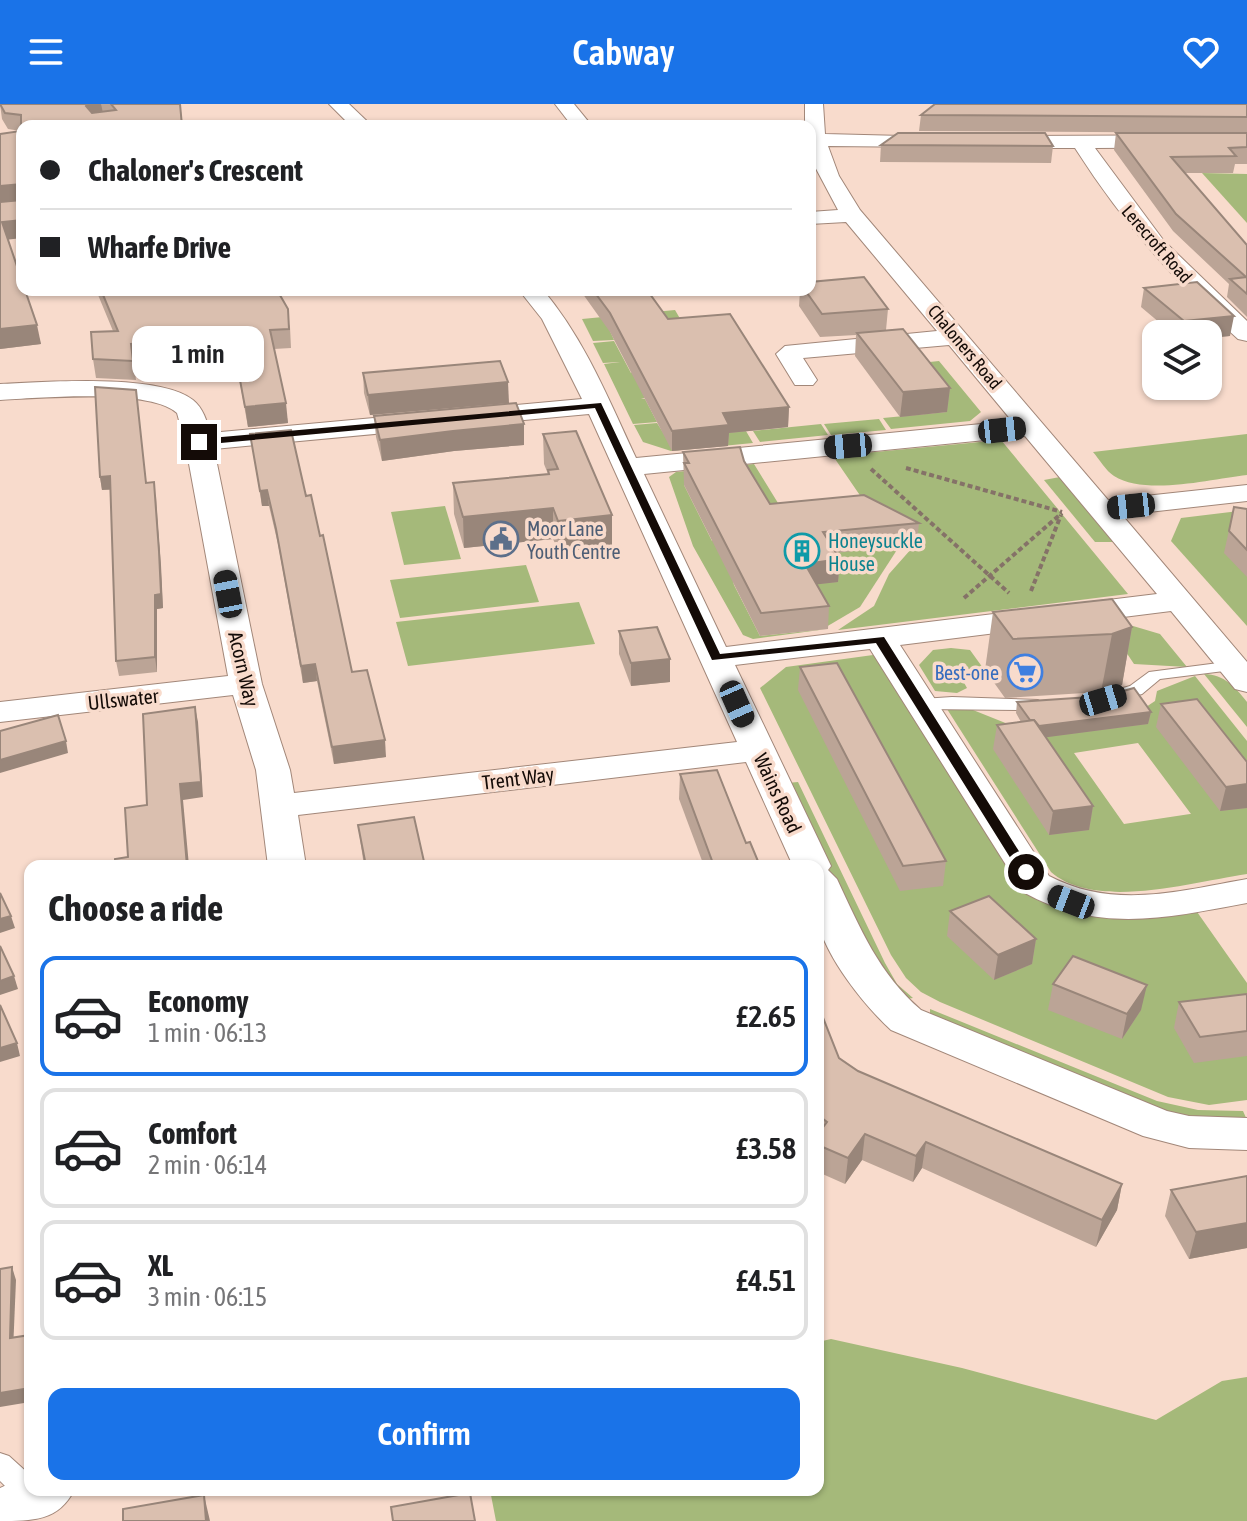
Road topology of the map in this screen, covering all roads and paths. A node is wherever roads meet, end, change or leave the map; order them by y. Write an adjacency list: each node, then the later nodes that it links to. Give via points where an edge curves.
1 (338, 104): 3 (street)
2 (564, 104): 4 (street)
3 (355, 120)
4 (577, 120)
5 (816, 140): 6 (street); 10 (street, Chaloners Road, via 825,171)
6 (957, 141)
7 (1247, 141): 9 (street)
8 (988, 142): 9 (street)
9 (1082, 143): 13 (street, Lerecroft Road, via 1141,230)
10 (852, 215): 11 (street); 14 (street, Chaloners Road)
11 (816, 218)
12 (536, 296): 17 (street, Wains Road, via 553,317)
13 (1247, 334)
14 (956, 337): 15 (street, via 794,351 788,354); 18 (street, Chaloners Road)
15 (804, 380)
16 (0, 392): 19 (street, Acorn Way, via 175,391 194,421)
17 (598, 405): 19 (street); 21 (street, Wains Road)
18 (1033, 427): 20 (street); 23 (street, Chaloners Road)
19 (199, 442): 32 (street, Acorn Way)
20 (851, 450): 21 (street); 24 (path); 25 (path)
21 (629, 467): 30 (street, Wains Road)
22 (1247, 493): 23 (street)
23 (1102, 509): 26 (street, Chaloners Road)
24 (1064, 512): 25 (path); 27 (path)
25 (989, 575): 27 (path); 28 (path, via 941,618)
26 (1179, 601): 27 (street); 31 (street, Chaloners Road)
27 (1029, 614): 28 (street)
28 (949, 630): 29 (street)
29 (880, 639): 30 (street); 34 (street)
30 (716, 658): 37 (street, Wains Road)
31 (1240, 674): 33 (lane, via 1155,675 1136,690)
32 (246, 684): 36 (street, Ullswater); 38 (street, Acorn Way)
33 (1103, 700)
34 (922, 704): 35 (lane); 41 (street, via 1026,872 1052,894 1095,908 1124,909)
35 (1062, 704)
36 (0, 712)
37 (757, 750): 38 (street, Trent Way); 40 (street, Wains Road)
38 (279, 806): 39 (street, Acorn Way)
39 (286, 860)
40 (809, 860)
41 (1247, 891)
42 (824, 892): 43 (street, via 863,975 885,1004 906,1020 1158,1125)
43 (1247, 1134)

